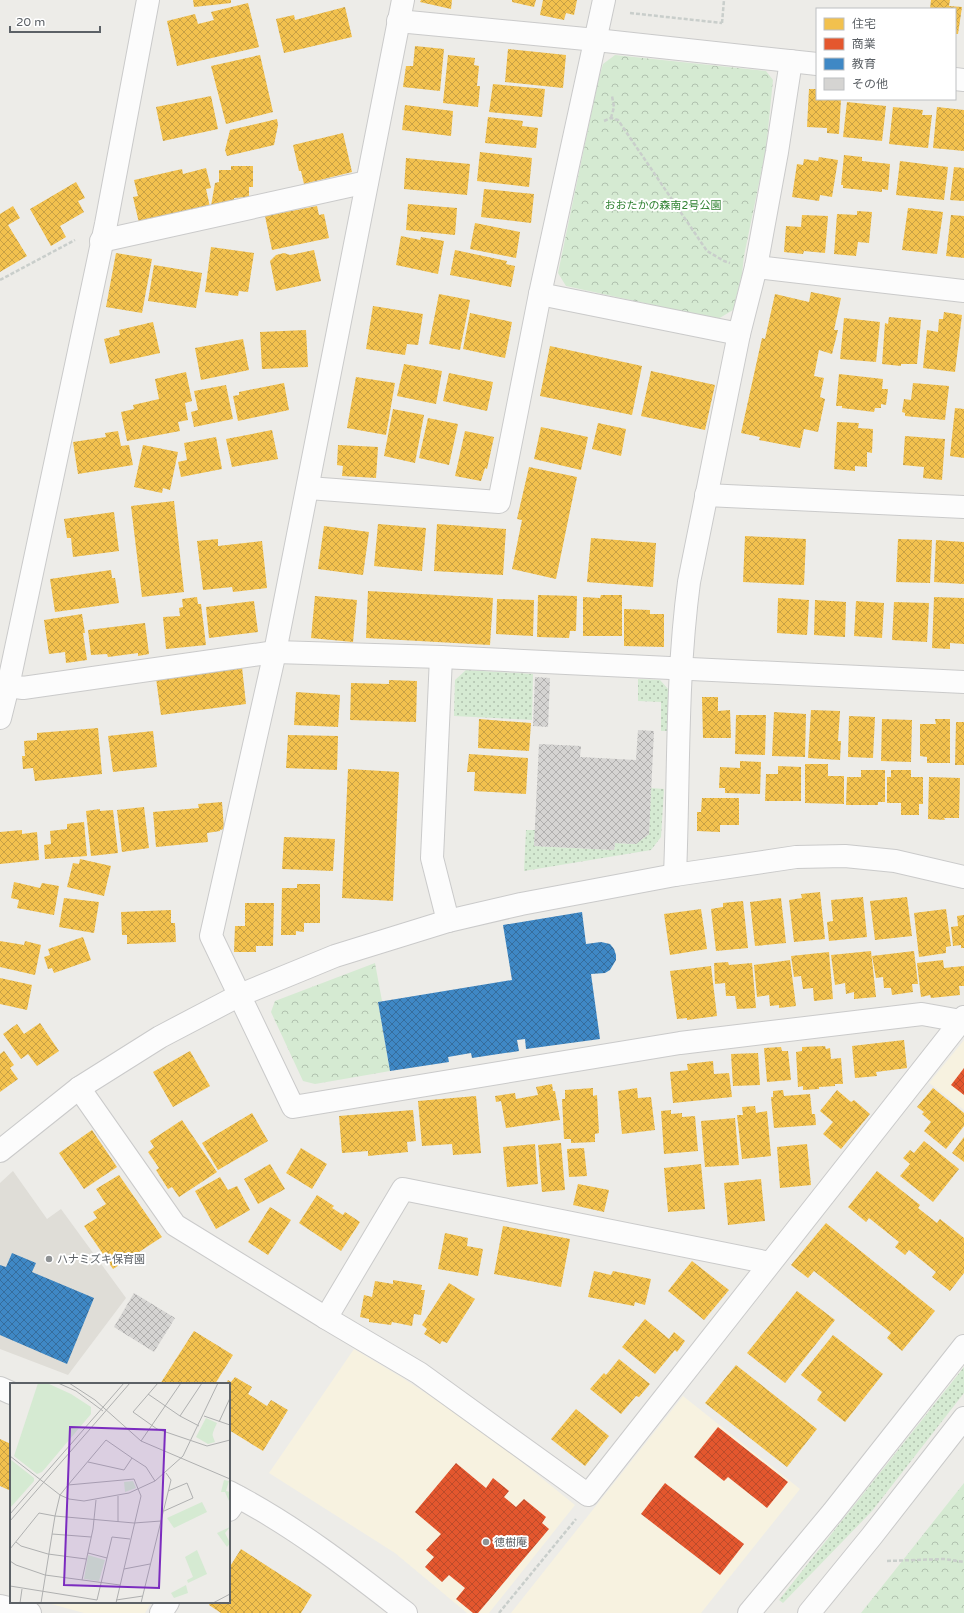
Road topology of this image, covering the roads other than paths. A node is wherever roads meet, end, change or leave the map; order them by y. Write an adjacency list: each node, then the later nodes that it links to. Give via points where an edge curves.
1 (148, 0): 9 (street)
2 (403, 0): 4 (street)
3 (604, 0): 5 (street)
4 (398, 21): 5 (street); 8 (street)
5 (596, 40): 6 (street); 12 (street)
6 (790, 60): 7 (street); 10 (street, via 777,152)
7 (816, 64)
8 (367, 182): 9 (street); 14 (street)
9 (103, 232): 21 (street)
10 (756, 267): 11 (street); 13 (street)
11 (964, 290)
12 (540, 294): 13 (street); 14 (street, via 499,502)
13 (738, 334): 15 (street)
14 (308, 488): 17 (street)
15 (706, 495): 16 (street); 19 (street, via 689,582)
16 (964, 507)
17 (275, 652): 18 (street); 21 (street, via 23,688); 26 (street, via 211,936)
18 (441, 657): 19 (street); 25 (street, via 432,858)
19 (681, 669): 20 (street); 23 (street)
20 (964, 682)
21 (8, 686): 22 (street)
22 (0, 718)
23 (675, 875): 24 (street, via 796,857 845,856 895,861); 25 (street)
24 (964, 877)
25 (448, 920): 26 (street, via 335,956)
26 (240, 995): 27 (street, via 293,1107 680,1043 922,1014); 28 (street, via 160,1037)
27 (963, 1019): 30 (street)
28 (79, 1088): 29 (street); 31 (street, via 175,1224)
29 (0, 1151)
30 (770, 1263): 31 (street, via 403,1189); 31 (street, via 588,1495 419,1373)
31 (326, 1318)
32 (964, 1346): 42 (street, via 833,1512)
33 (0, 1388): 34 (street)
34 (10, 1393)
35 (964, 1418): 43 (street)
36 (232, 1500): 41 (street, via 288,1527 334,1558)
37 (167, 1603): 40 (street)
38 (0, 1606): 39 (street)
39 (30, 1613)
40 (161, 1613)
41 (406, 1613)
42 (749, 1613)
43 (809, 1613)

